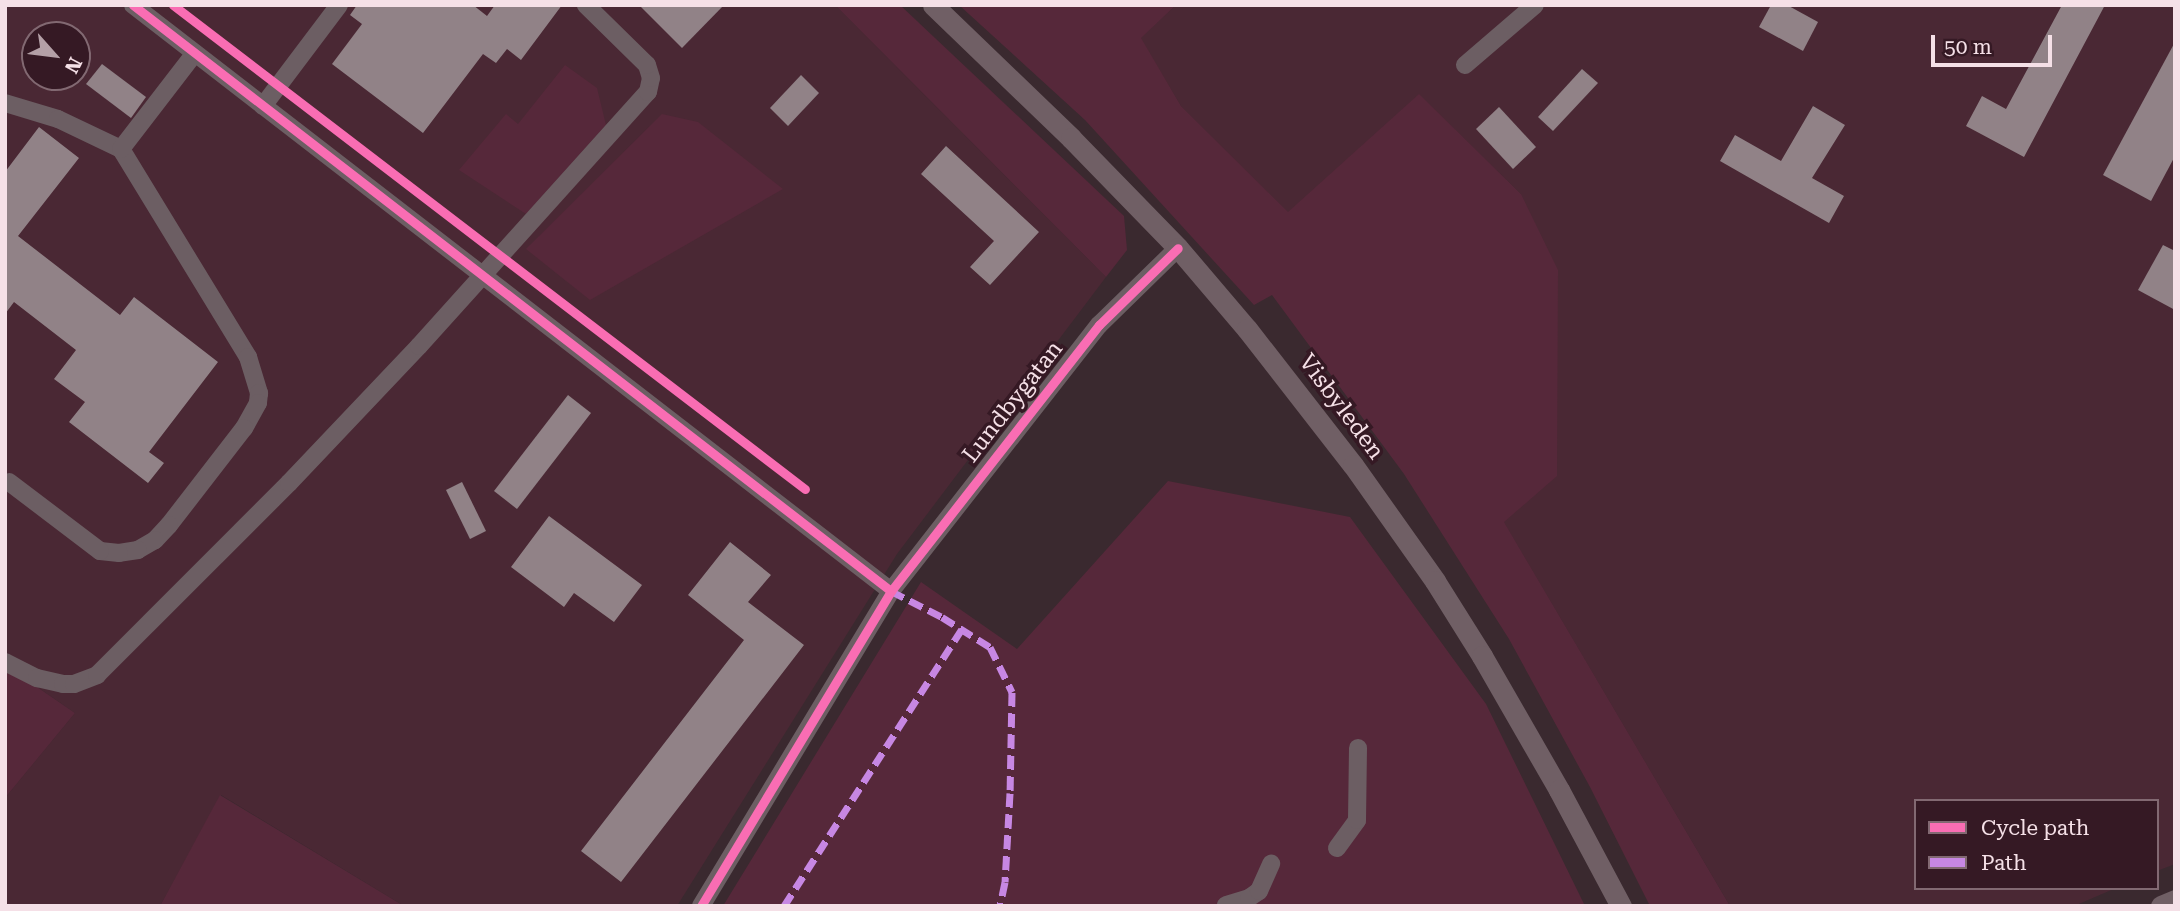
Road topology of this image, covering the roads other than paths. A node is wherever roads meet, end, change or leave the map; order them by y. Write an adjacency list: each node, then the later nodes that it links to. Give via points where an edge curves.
1 (133, 5): 6 (street)
2 (339, 5): 9 (street)
3 (586, 5): 12 (street, via 647,65 651,78 648,92)
4 (933, 5): 11 (main road, Visbyleden)
5 (1535, 5): 7 (street)
6 (195, 53): 9 (street); 10 (street)
7 (1465, 65)
8 (5, 103): 10 (street, via 58,119)
9 (263, 107): 12 (street)
10 (121, 149): 13 (street, via 248,357 258,403 169,525 138,550 100,551)
11 (1178, 248): 14 (street, Lundbygatan, via 1099,325); 22 (main road, Visbyleden, via 1317,418 1435,581 1528,733)
12 (481, 275): 14 (street); 15 (street, via 289,483 97,675 63,684 37,678)
13 (9, 482)
14 (891, 591): 21 (street, Lundbygatan)
15 (5, 662)
16 (1358, 748): 17 (street, via 1357,820)
17 (1337, 848)
18 (1271, 864): 20 (street, via 1259,891)
19 (2175, 900): 23 (main road)
20 (1226, 905)
21 (702, 906)
22 (1621, 906)
23 (2161, 906)

